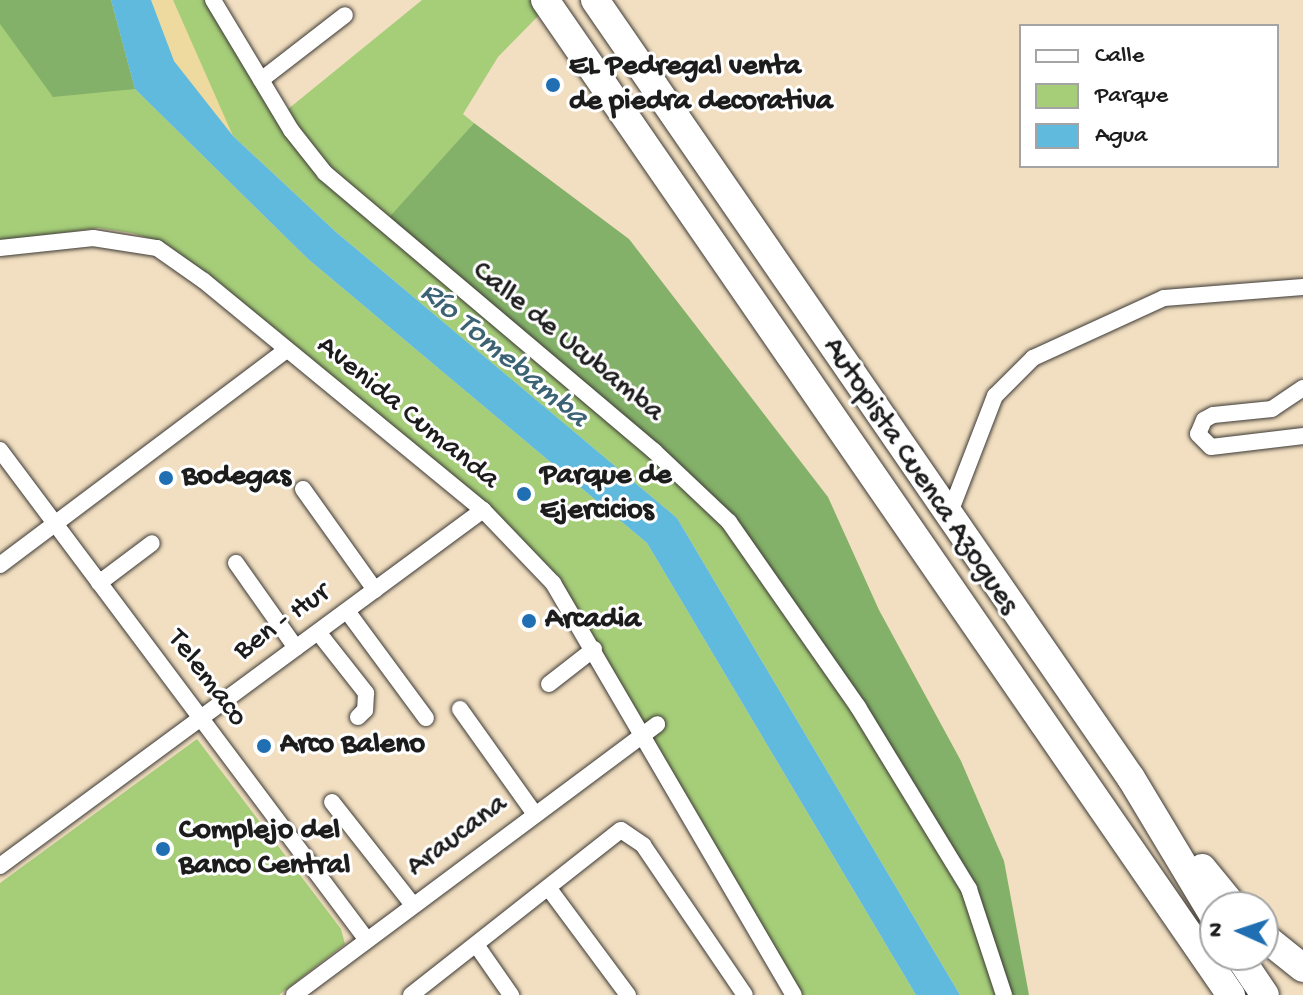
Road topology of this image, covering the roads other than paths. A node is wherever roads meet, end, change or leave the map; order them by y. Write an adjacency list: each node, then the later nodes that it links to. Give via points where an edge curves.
1 (213, 0): 5 (street, Calle de Ucubamba)
2 (545, 0): 51 (highway, Autopista Cuenca Azogues)
3 (595, 0): 14 (highway, Autopista Cuenca Azogues)
4 (345, 15): 5 (street)
5 (261, 80): 50 (street, Calle de Ucubamba, via 325,173 654,451 729,522 858,707 969,889)
6 (0, 248): 8 (street, Avenida Cumanda, via 93,238 157,248)
7 (1303, 287): 14 (street, via 1164,298 1033,358 995,396)
8 (285, 351): 13 (street, Avenida Cumanda); 15 (street)
9 (1303, 388): 10 (street, via 1272,409 1213,415 1198,434 1211,447)
10 (1303, 436)
11 (0, 450): 15 (street, Telemaco)
12 (303, 489): 20 (street)
13 (483, 510): 20 (street, Ben - Hur); 24 (street, Avenida Cumanda, via 553,583)
14 (949, 515): 31 (highway, Autopista Cuenca Azogues)
15 (55, 524): 18 (street); 19 (street, Telemaco)
16 (152, 543): 19 (street)
17 (236, 563): 23 (street)
18 (0, 565)
19 (99, 583): 28 (street, Telemaco)
20 (375, 590): 21 (street, Ben - Hur)
21 (347, 611): 22 (street, Ben - Hur); 29 (street)
22 (318, 632): 23 (street, Ben - Hur); 27 (street, via 366,693 365,710)
23 (296, 648): 28 (street, Ben - Hur)
24 (594, 649): 25 (street); 30 (street, Avenida Cumanda)
25 (549, 684)
26 (460, 709): 33 (street)
27 (358, 717)
28 (201, 718): 34 (street, Ben - Hur); 39 (street, Telemaco)
29 (426, 718)
30 (650, 729): 33 (street, Araucana); 49 (street, Avenida Cumanda)
31 (1144, 796): 36 (highway, Autopista Cuenca Azogues); 37 (highway)
32 (332, 802): 38 (street)
33 (535, 814): 38 (street, Araucana)
34 (0, 866)
35 (550, 890): 40 (street); 47 (street); 48 (street, via 621,830 643,845)
36 (1199, 891)
37 (1221, 891)
38 (413, 905): 39 (street, Araucana)
39 (367, 940): 44 (street, Araucana)
40 (477, 946): 45 (street); 46 (street)
41 (1279, 949): 42 (highway)
42 (1303, 968)
43 (1249, 971): 52 (highway)
44 (294, 995)
45 (411, 995)
46 (511, 995)
47 (628, 995)
48 (745, 995)
49 (794, 995)
50 (1004, 995)
51 (1231, 995)
52 (1265, 995)

